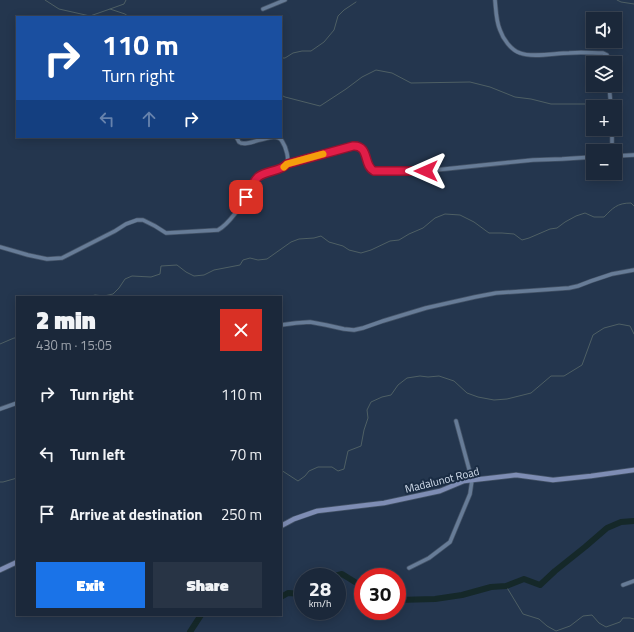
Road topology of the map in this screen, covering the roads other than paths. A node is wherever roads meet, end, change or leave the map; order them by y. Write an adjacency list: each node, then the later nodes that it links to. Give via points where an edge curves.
1 (284, 0): 3 (street)
2 (495, 0): 4 (street, via 500,32 519,53 603,53)
3 (262, 9)
4 (607, 56)
5 (237, 138): 6 (street, via 241,144)
6 (270, 138)
7 (278, 138): 11 (street, via 285,147)
8 (634, 155): 9 (street)
9 (622, 156)
10 (586, 157): 11 (street, via 426,171 374,171 362,149 357,146)
11 (287, 164): 12 (street, via 259,176 235,213 218,230 166,233 143,220 137,220 62,258 47,259)
12 (0, 247)
13 (634, 270): 14 (street, via 612,274 569,288 475,297 426,308 354,330 310,322)
14 (282, 325)
15 (16, 403): 16 (street)
16 (0, 409)
17 (456, 421): 19 (street)
18 (634, 470): 19 (main road, Madalunot Road, via 553,480 516,475)
19 (472, 480): 20 (main road, Madalunot Road, via 440,491 384,503 317,511); 22 (street, via 470,494 450,542 429,558)
20 (282, 525)
21 (16, 562): 23 (main road)
22 (409, 568)
23 (0, 570)
24 (634, 581): 25 (street)
25 (623, 584)

